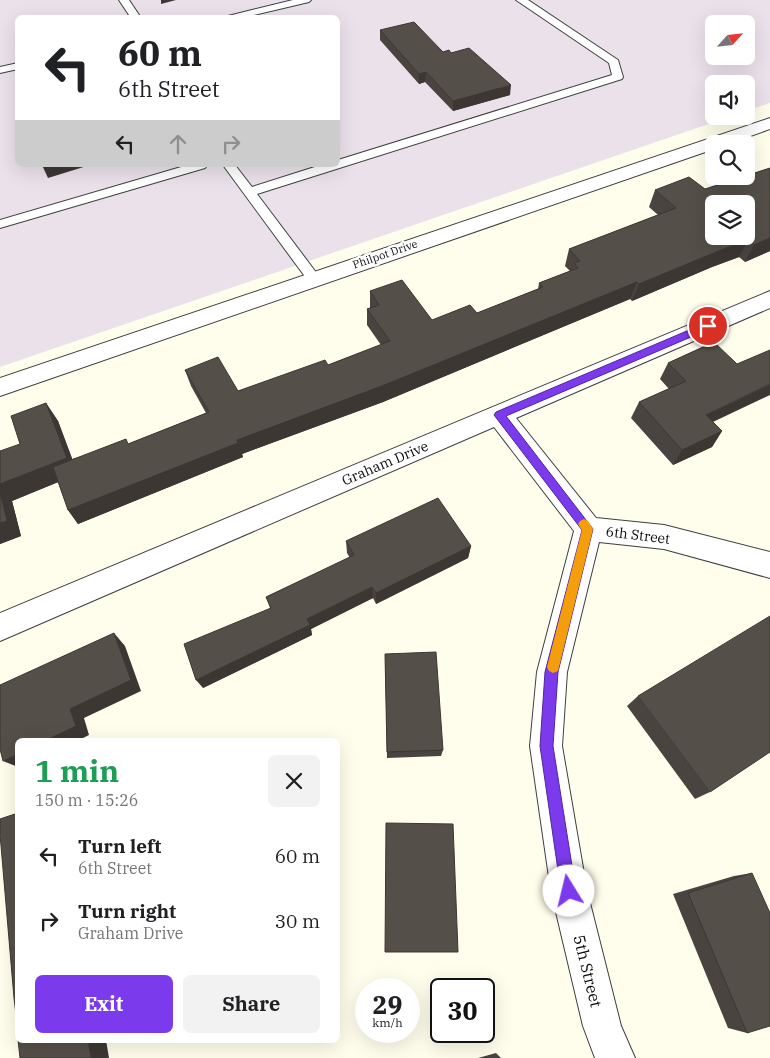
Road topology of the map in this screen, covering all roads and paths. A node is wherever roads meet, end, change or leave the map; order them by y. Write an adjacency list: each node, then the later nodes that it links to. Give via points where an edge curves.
1 (124, 0): 4 (lane)
2 (306, 0): 5 (lane)
3 (521, 0): 9 (lane, via 614,62 618,76)
4 (134, 15)
5 (238, 15)
6 (15, 67): 7 (lane)
7 (0, 70)
8 (770, 123): 15 (street, Philpot Drive)
9 (340, 163)
10 (194, 167): 14 (lane)
11 (230, 167): 13 (lane)
12 (327, 167): 13 (lane)
13 (249, 192): 15 (lane)
14 (0, 224)
15 (314, 278): 17 (street, Philpot Drive)
16 (770, 299): 18 (street, Graham Drive)
17 (0, 387)
18 (499, 415): 19 (street, 6th Street); 21 (street, Graham Drive)
19 (588, 529): 20 (street, 6th Street, via 664,536); 22 (street, 5th Street, via 552,672 546,746 569,891 602,1026)
20 (770, 565)
21 (0, 627)
22 (615, 1058)

